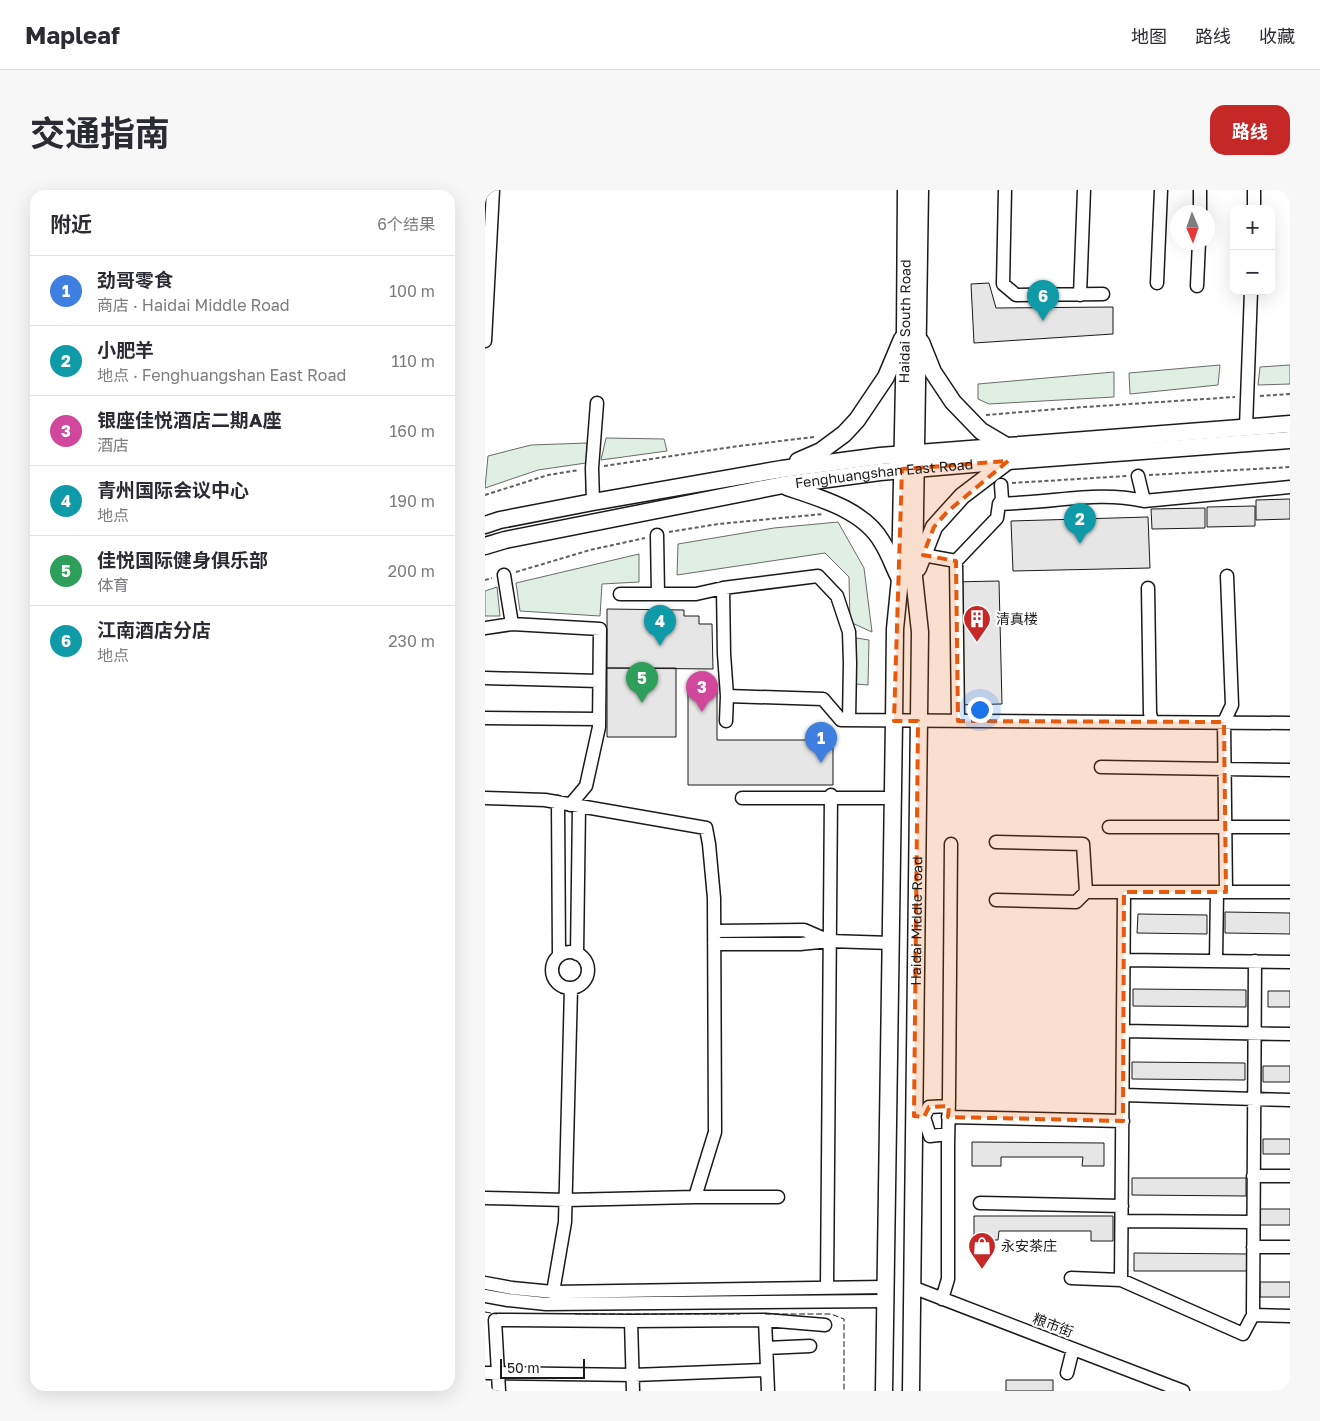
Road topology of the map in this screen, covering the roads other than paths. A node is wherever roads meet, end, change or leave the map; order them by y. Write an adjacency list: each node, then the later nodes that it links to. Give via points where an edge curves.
1 (493, 190): 18 (street)
2 (906, 190): 17 (main road, Haidai South Road)
3 (920, 190): 17 (main road, Haidai South Road)
4 (1005, 190): 15 (street, via 1003,284 1016,295)
5 (1084, 190): 15 (street)
6 (1161, 190): 12 (street)
7 (1200, 190): 9 (street)
8 (1254, 190): 10 (street)
9 (1200, 205)
10 (1254, 205)
11 (1199, 250): 13 (street)
12 (1157, 283)
13 (1197, 286)
14 (1103, 294): 15 (street)
15 (1080, 295)
16 (1251, 295): 21 (street)
17 (911, 334): 23 (main road, via 953,402); 24 (main road, Haidai South Road); 25 (main road, via 886,377 844,434 821,451)
18 (485, 341)
19 (597, 403): 31 (street)
20 (1290, 424): 21 (main road, Fenghuangshan East Road)
21 (1246, 427): 23 (main road, Fenghuangshan East Road)
22 (1290, 440): 23 (main road, Fenghuangshan East Road)
23 (1008, 454): 24 (main road, Fenghuangshan East Road); 36 (main road, via 947,512 935,527)
24 (909, 461): 25 (main road, Fenghuangshan East Road); 28 (main road, Fenghuangshan East Road); 40 (main road, Haidai Middle Road)
25 (782, 469): 31 (main road, Fenghuangshan East Road)
26 (1138, 476): 30 (street)
27 (1001, 485): 32 (street)
28 (783, 486): 35 (main road, Fenghuangshan East Road); 40 (main road, via 833,503 865,522)
29 (1290, 487): 30 (street)
30 (1144, 501): 32 (street, via 1104,496)
31 (593, 502): 33 (main road, Fenghuangshan East Road)
32 (999, 504): 37 (street, via 997,518)
33 (485, 525)
34 (657, 535): 44 (street)
35 (485, 546)
36 (923, 555): 37 (street); 40 (main road)
37 (956, 561): 56 (street)
38 (504, 575): 45 (street)
39 (1227, 576): 58 (street, via 1232,705)
40 (907, 578): 54 (main road, Haidai Middle Road, via 895,629); 55 (main road, Haidai Middle Road, via 920,632)
41 (723, 588): 44 (street, via 696,594); 49 (street); 52 (street, via 818,576 837,596 849,632)
42 (1148, 588): 57 (street)
43 (620, 594): 44 (street)
44 (658, 594)
45 (512, 624): 46 (street); 48 (street, via 600,629)
46 (485, 628)
47 (485, 678): 48 (street)
48 (599, 681): 51 (street)
49 (727, 696): 52 (street, via 823,698 841,720); 53 (street)
50 (485, 718): 51 (street)
51 (599, 719): 67 (street, via 586,786)
52 (849, 720): 54 (street)
53 (727, 721)
54 (893, 721): 55 (street); 66 (main road, Haidai Middle Road)
55 (918, 721): 56 (street); 96 (main road, Haidai Middle Road)
56 (958, 721): 57 (street)
57 (1152, 722): 58 (street)
58 (1224, 722): 59 (street); 61 (street)
59 (1290, 722)
60 (1101, 768): 61 (street)
61 (1225, 770): 62 (street); 70 (street)
62 (1290, 770)
63 (831, 795): 79 (street)
64 (485, 798): 67 (street)
65 (742, 798): 66 (street)
66 (893, 798): 80 (main road, Haidai Middle Road)
67 (569, 804): 78 (street, via 705,828 714,898); 82 (street); 83 (street)
68 (1109, 827): 70 (street)
69 (1290, 827): 70 (street)
70 (1225, 828): 75 (street)
71 (996, 842): 73 (street, via 1083,844)
72 (951, 844): 95 (street)
73 (1086, 892): 74 (street); 77 (street, via 1076,902)
74 (1124, 892): 75 (street); 84 (street)
75 (1222, 892): 76 (street); 85 (street)
76 (1290, 892)
77 (996, 900)
78 (714, 931): 79 (street, via 804,930); 81 (street)
79 (829, 941): 80 (street); 81 (street); 114 (street)
80 (891, 943): 117 (main road, Haidai Middle Road)
81 (714, 944): 101 (street, via 715,1132)
82 (577, 954): 83 (street, via 571,952); 88 (street, via 586,962 588,974 582,984)
83 (559, 956): 88 (street, via 553,965 553,976 560,985)
84 (1124, 960): 85 (street); 89 (street)
85 (1216, 961): 86 (street)
86 (1255, 961): 87 (street); 90 (street)
87 (1290, 962)
88 (571, 988): 104 (street)
89 (1124, 1030): 90 (street); 92 (street)
90 (1254, 1034): 91 (street); 93 (street)
91 (1290, 1034)
92 (1123, 1095): 93 (street); 97 (street)
93 (1254, 1099): 94 (street); 99 (street)
94 (1290, 1100)
95 (948, 1112): 96 (street, via 929,1107); 97 (street); 98 (street)
96 (919, 1116): 98 (street, via 930,1136); 115 (main road, Haidai Middle Road)
97 (1123, 1121): 106 (street)
98 (948, 1134): 119 (street, via 948,1279)
99 (1253, 1176): 100 (street); 108 (street)
100 (1290, 1176)
101 (695, 1197): 102 (street); 104 (street)
102 (778, 1197)
103 (485, 1198): 104 (street)
104 (566, 1200): 116 (street)
105 (980, 1203): 106 (street)
106 (1122, 1206): 112 (street)
107 (1127, 1221): 108 (street)
108 (1253, 1222): 109 (street)
109 (1253, 1247): 110 (street); 120 (street)
110 (1290, 1247)
111 (1071, 1278): 112 (street)
112 (1121, 1280): 120 (street, via 1243,1334)
113 (485, 1283): 116 (street)
114 (827, 1287): 116 (street); 117 (street)
115 (912, 1287): 119 (street, 粮市街); 138 (main road, Haidai Middle Road)
116 (553, 1292)
117 (885, 1294): 118 (street, via 547,1304); 137 (main road, Haidai Middle Road)
118 (485, 1296)
119 (942, 1299): 127 (street, 粮市街)
120 (1253, 1315): 121 (street)
121 (1290, 1316)
122 (765, 1320): 123 (street); 124 (street); 126 (street)
123 (631, 1321): 130 (street, via 495,1320); 132 (street)
124 (825, 1325)
125 (810, 1346): 126 (street)
126 (766, 1348): 128 (street)
127 (1073, 1349): 131 (street); 133 (street, 粮市街)
128 (767, 1370): 132 (street); 136 (street)
129 (485, 1373): 130 (street)
130 (499, 1373): 132 (street); 134 (street)
131 (1067, 1373)
132 (633, 1375): 135 (street)
133 (1177, 1390)
134 (499, 1391)
135 (633, 1391)
136 (768, 1391)
137 (884, 1391)
138 (911, 1391)

